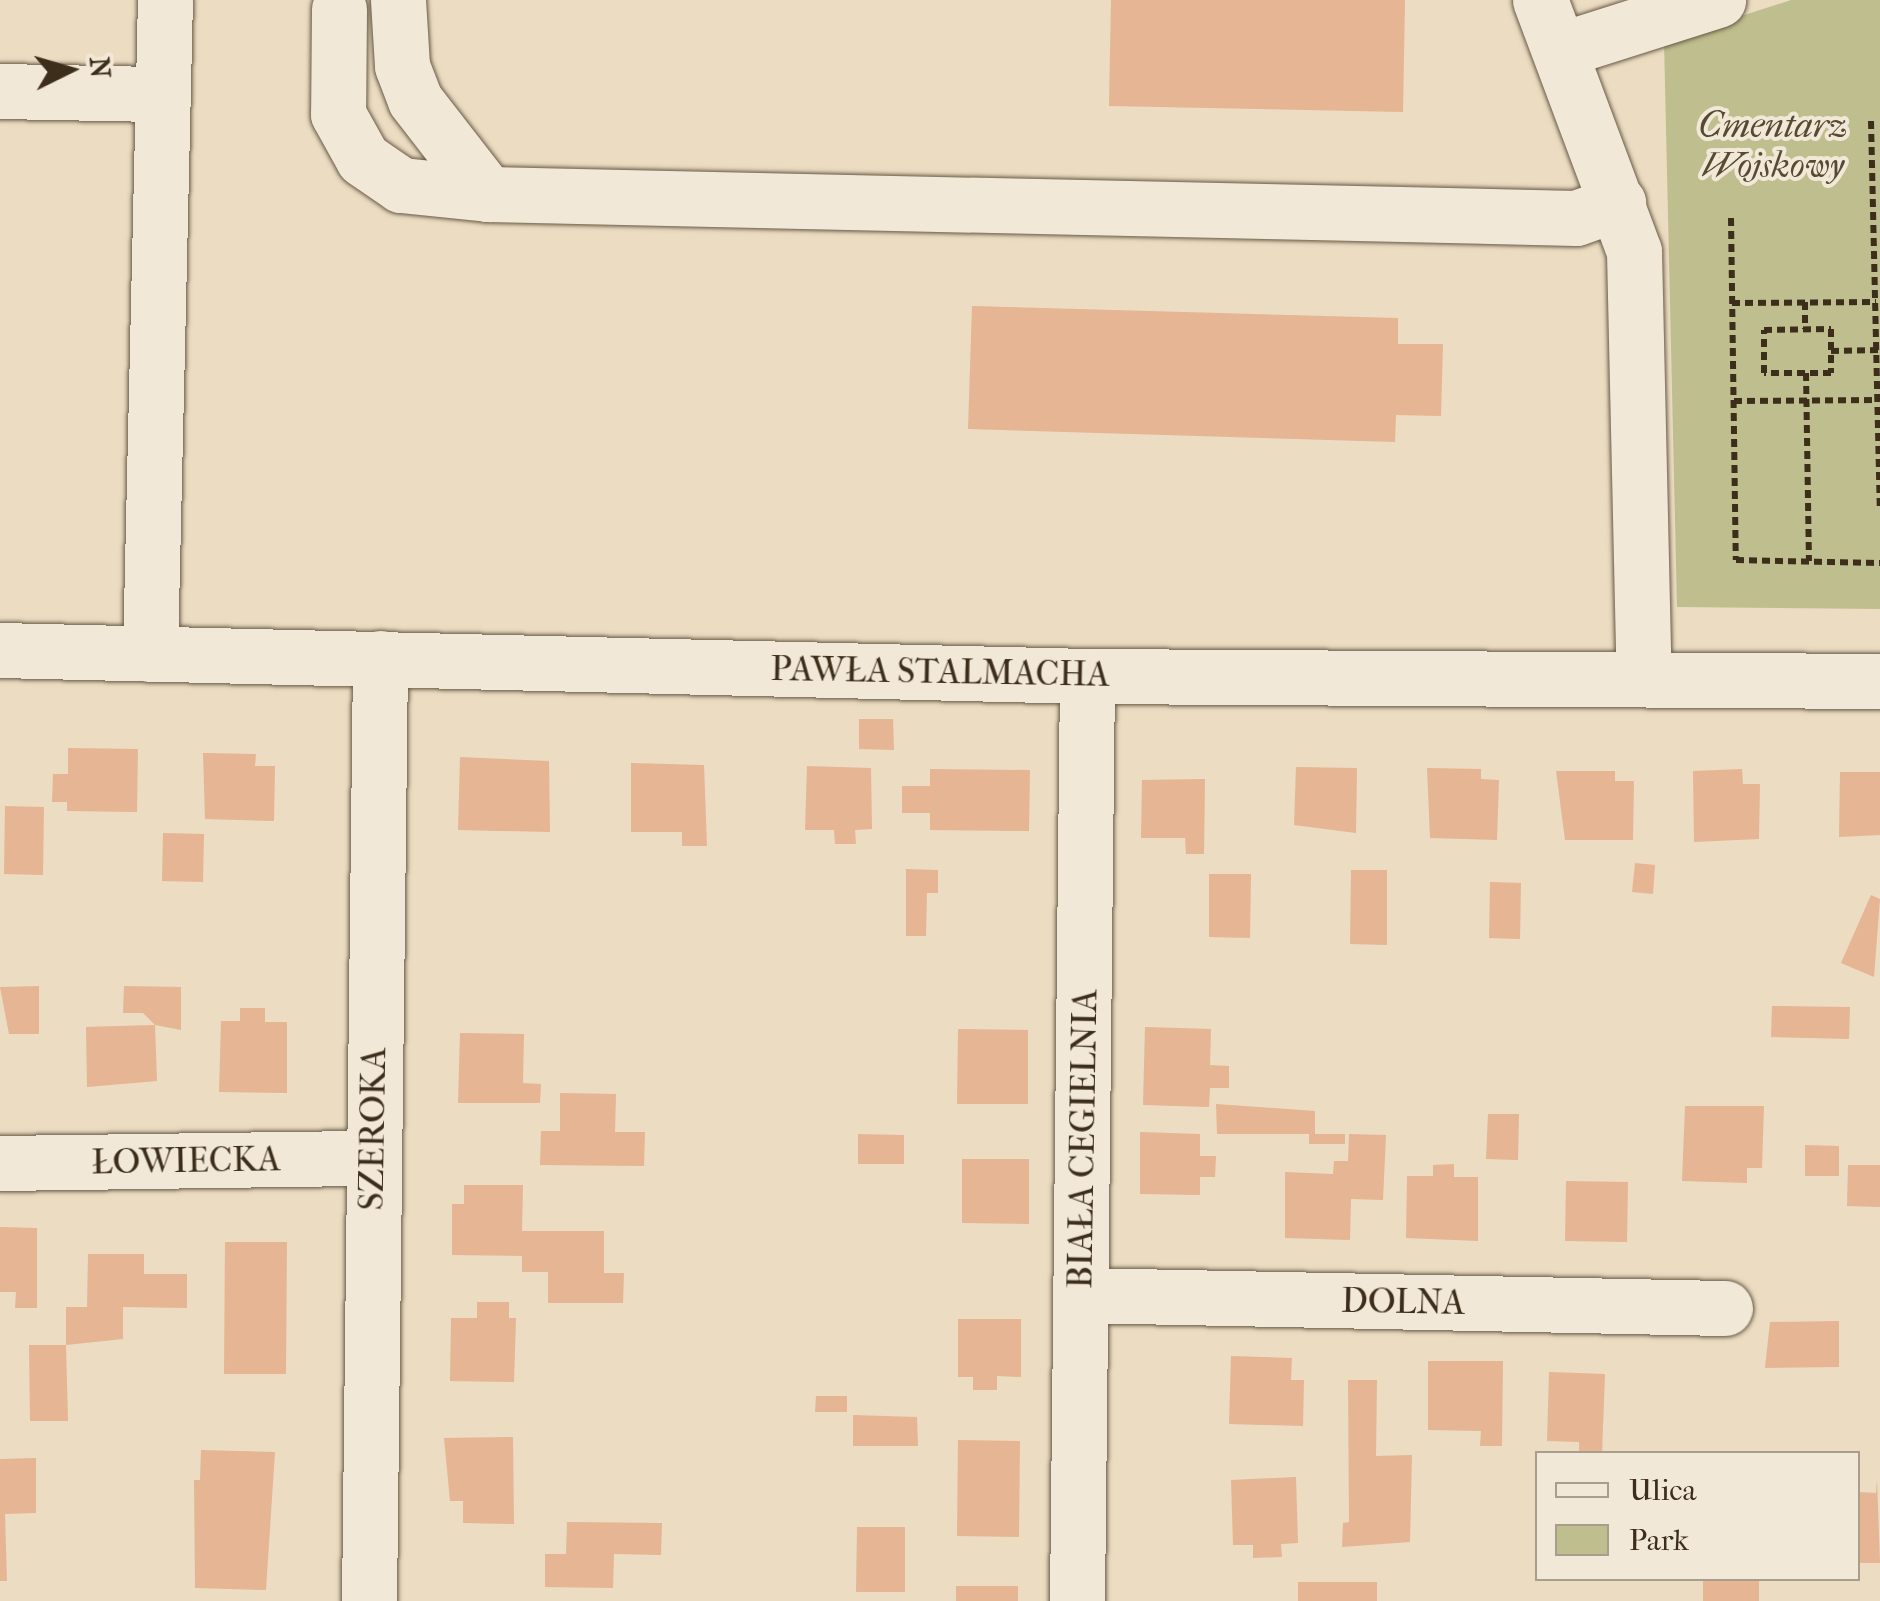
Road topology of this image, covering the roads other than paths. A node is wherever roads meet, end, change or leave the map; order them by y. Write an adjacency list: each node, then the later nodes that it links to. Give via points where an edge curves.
1 (165, 0): 8 (street)
2 (398, 0): 9 (street, via 402,66 415,100)
3 (1540, 0): 6 (street)
4 (1718, 0): 6 (street)
5 (339, 9): 9 (street, via 338,114 364,159 400,185)
6 (1560, 50): 10 (street)
7 (0, 90): 8 (street)
8 (162, 94): 12 (street)
9 (488, 194): 10 (street, via 1576,218)
10 (1618, 204): 15 (street, via 1634,252)
11 (0, 650): 12 (street, PAWŁA STALMACHA)
12 (150, 654): 13 (street, PAWŁA STALMACHA)
13 (380, 658): 14 (street, PAWŁA STALMACHA); 17 (street, SZEROKA)
14 (1088, 676): 15 (street, PAWŁA STALMACHA); 19 (street, BIAŁA CEGIELNIA)
15 (1644, 678): 16 (street, PAWŁA STALMACHA)
16 (1880, 681)
17 (372, 1158): 18 (street, ŁOWIECKA); 21 (street, SZEROKA)
18 (0, 1163)
19 (1082, 1295): 20 (street, DOLNA); 22 (street, BIAŁA CEGIELNIA)
20 (1725, 1308)
21 (369, 1601)
22 (1077, 1601)

